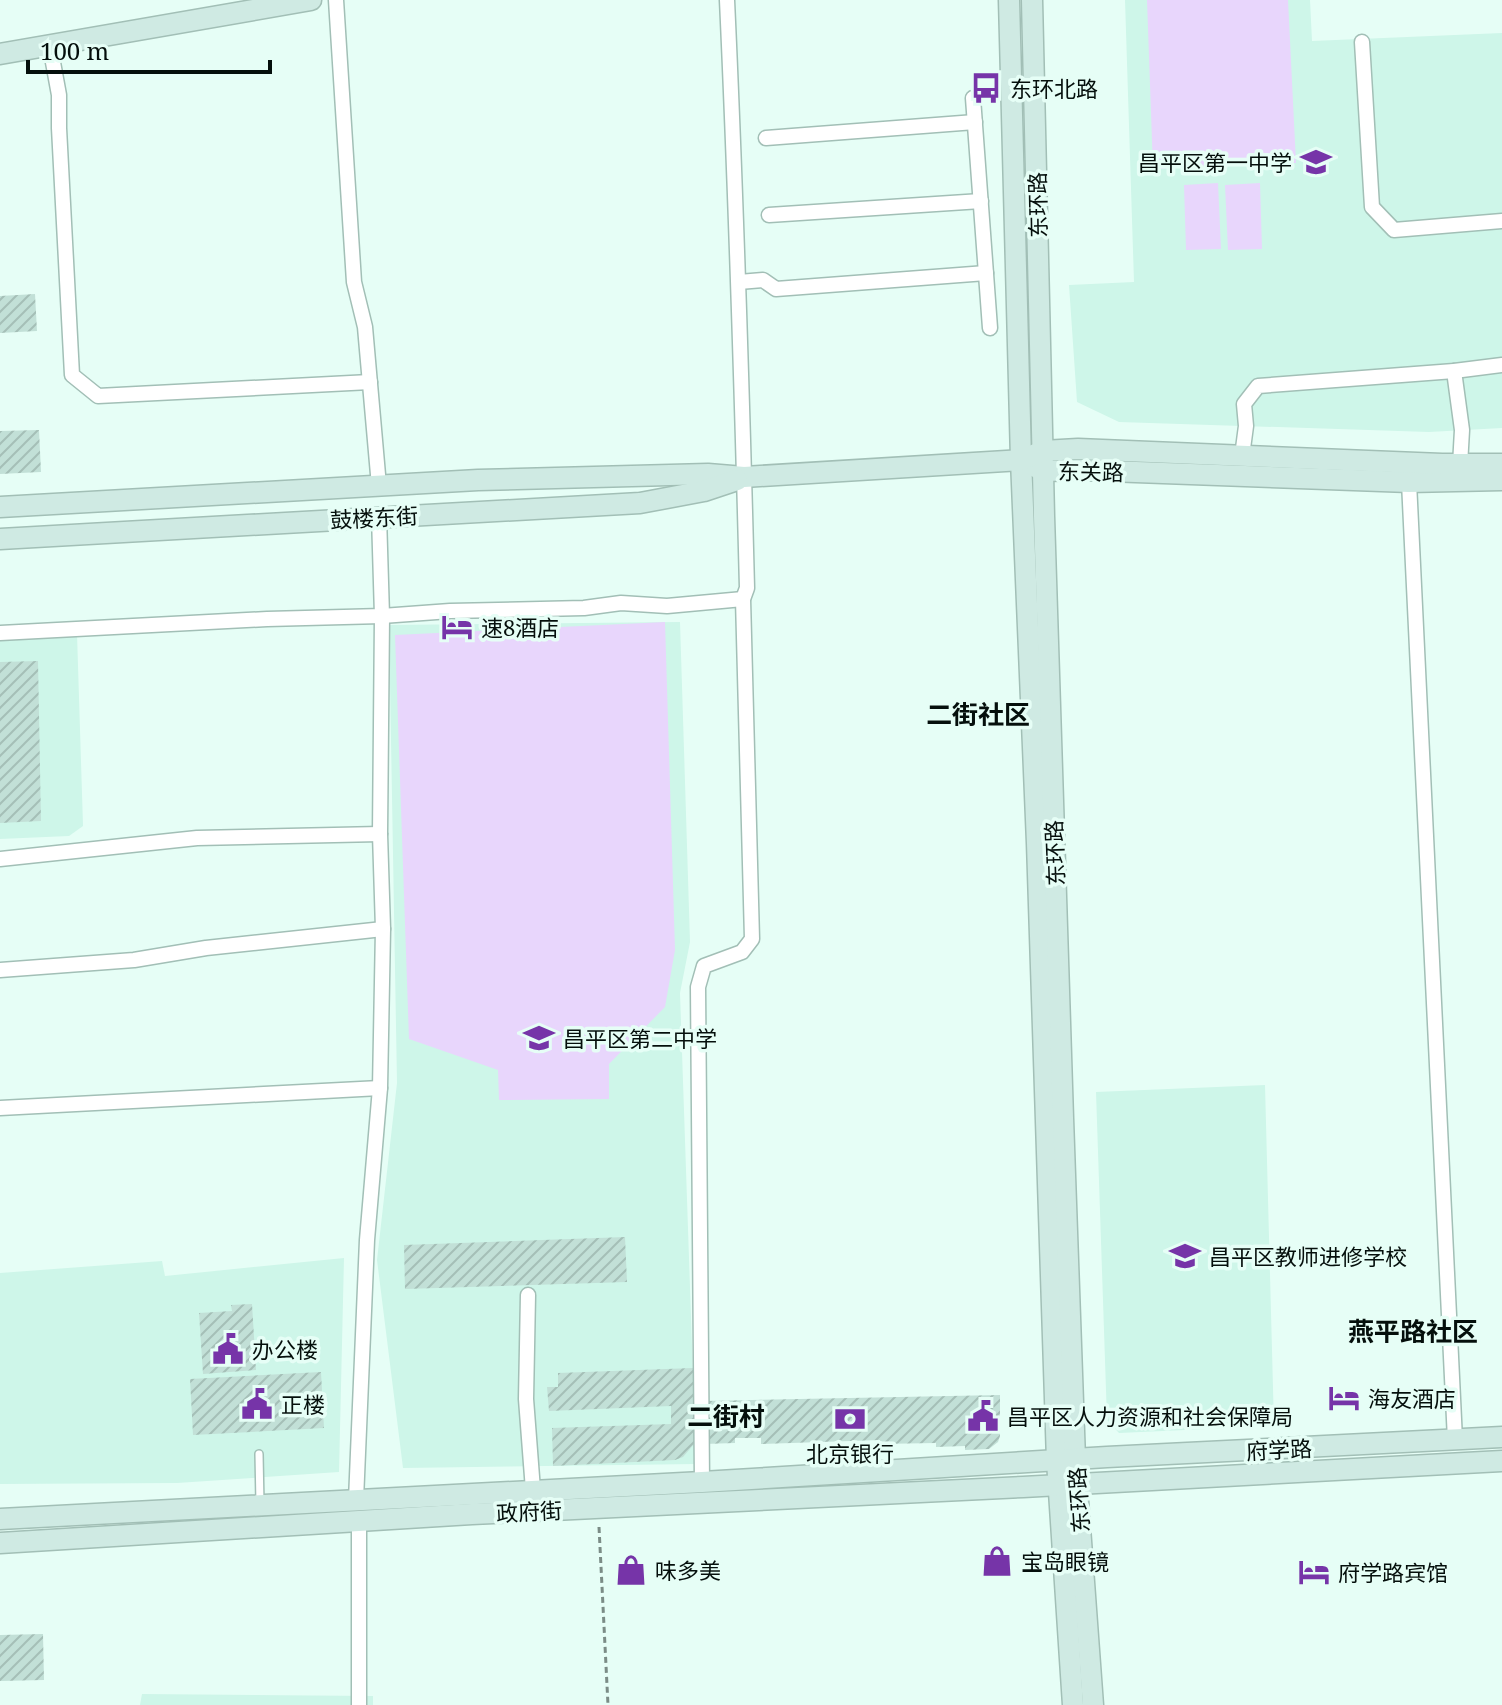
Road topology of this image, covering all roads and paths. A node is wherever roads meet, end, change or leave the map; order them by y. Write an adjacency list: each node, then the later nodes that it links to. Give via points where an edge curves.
1 (311, 0): 7 (street)
2 (336, 0): 20 (street, via 354,282)
3 (727, 0): 16 (street)
4 (1009, 0): 22 (street, 东环路)
5 (1032, 0): 23 (street, 东环路)
6 (1362, 42): 14 (street, via 1372,207 1394,230)
7 (50, 46): 8 (street); 20 (street, via 59,95 72,375 98,396)
8 (0, 54)
9 (973, 98): 10 (street)
10 (975, 122): 11 (street); 12 (street)
11 (766, 138)
12 (981, 201): 13 (street); 15 (street)
13 (769, 215)
14 (1502, 221)
15 (986, 273): 16 (street, via 776,289 763,280); 17 (street)
16 (739, 282): 26 (street)
17 (990, 328)
18 (1502, 365): 19 (street)
19 (1454, 371): 21 (street, via 1258,386 1244,404); 25 (street, via 1462,430)
20 (370, 382): 29 (street)
21 (1242, 456): 23 (street, 东关路, via 1078,449); 25 (street, 东关路)
22 (1021, 460): 23 (street, 东关路); 26 (street, 鼓楼东街); 46 (street, 东环路)
23 (1043, 461): 28 (street, 东关路, via 1081,470); 46 (street, 东环路)
24 (1502, 464): 25 (street, 东关路)
25 (1460, 465)
26 (744, 477): 29 (street, 鼓楼东街); 31 (street, 鼓楼东街, via 640,503); 33 (street)
27 (1502, 480): 28 (street, 东关路)
28 (1409, 482): 44 (street)
29 (379, 486): 30 (street, 鼓楼东街)
30 (0, 507)
31 (379, 516): 32 (street, 鼓楼东街); 34 (street)
32 (0, 539)
33 (743, 599): 34 (street); 48 (street, via 752,939 742,952 704,966 698,987)
34 (382, 616): 35 (street); 36 (street)
35 (0, 633)
36 (380, 834): 37 (street, via 197,838); 38 (street)
37 (0, 859)
38 (383, 929): 39 (street, via 134,960); 40 (street)
39 (0, 970)
40 (380, 1088): 41 (street); 53 (street, via 367,1240)
41 (0, 1108)
42 (528, 1295): 50 (street, via 526,1399)
43 (1502, 1437): 44 (street, 府学路)
44 (1455, 1440): 46 (street, 府学路)
45 (259, 1454): 51 (lane)
46 (1066, 1460): 48 (street, 政府街); 49 (street, 东环路)
47 (1502, 1461): 49 (street, 府学路)
48 (702, 1482): 50 (street, 政府街)
49 (1068, 1484): 52 (street, 政府街); 58 (street, 东环路); 59 (street, 东环路)
50 (533, 1490): 53 (street, 政府街)
51 (260, 1506): 53 (street, 政府街); 54 (street, 政府街)
52 (598, 1507): 53 (street, 政府街); 57 (path)
53 (358, 1510): 55 (street, 政府街); 56 (street)
54 (0, 1519)
55 (0, 1543)
56 (359, 1705)
57 (608, 1705)
58 (1073, 1705)
59 (1093, 1705)

